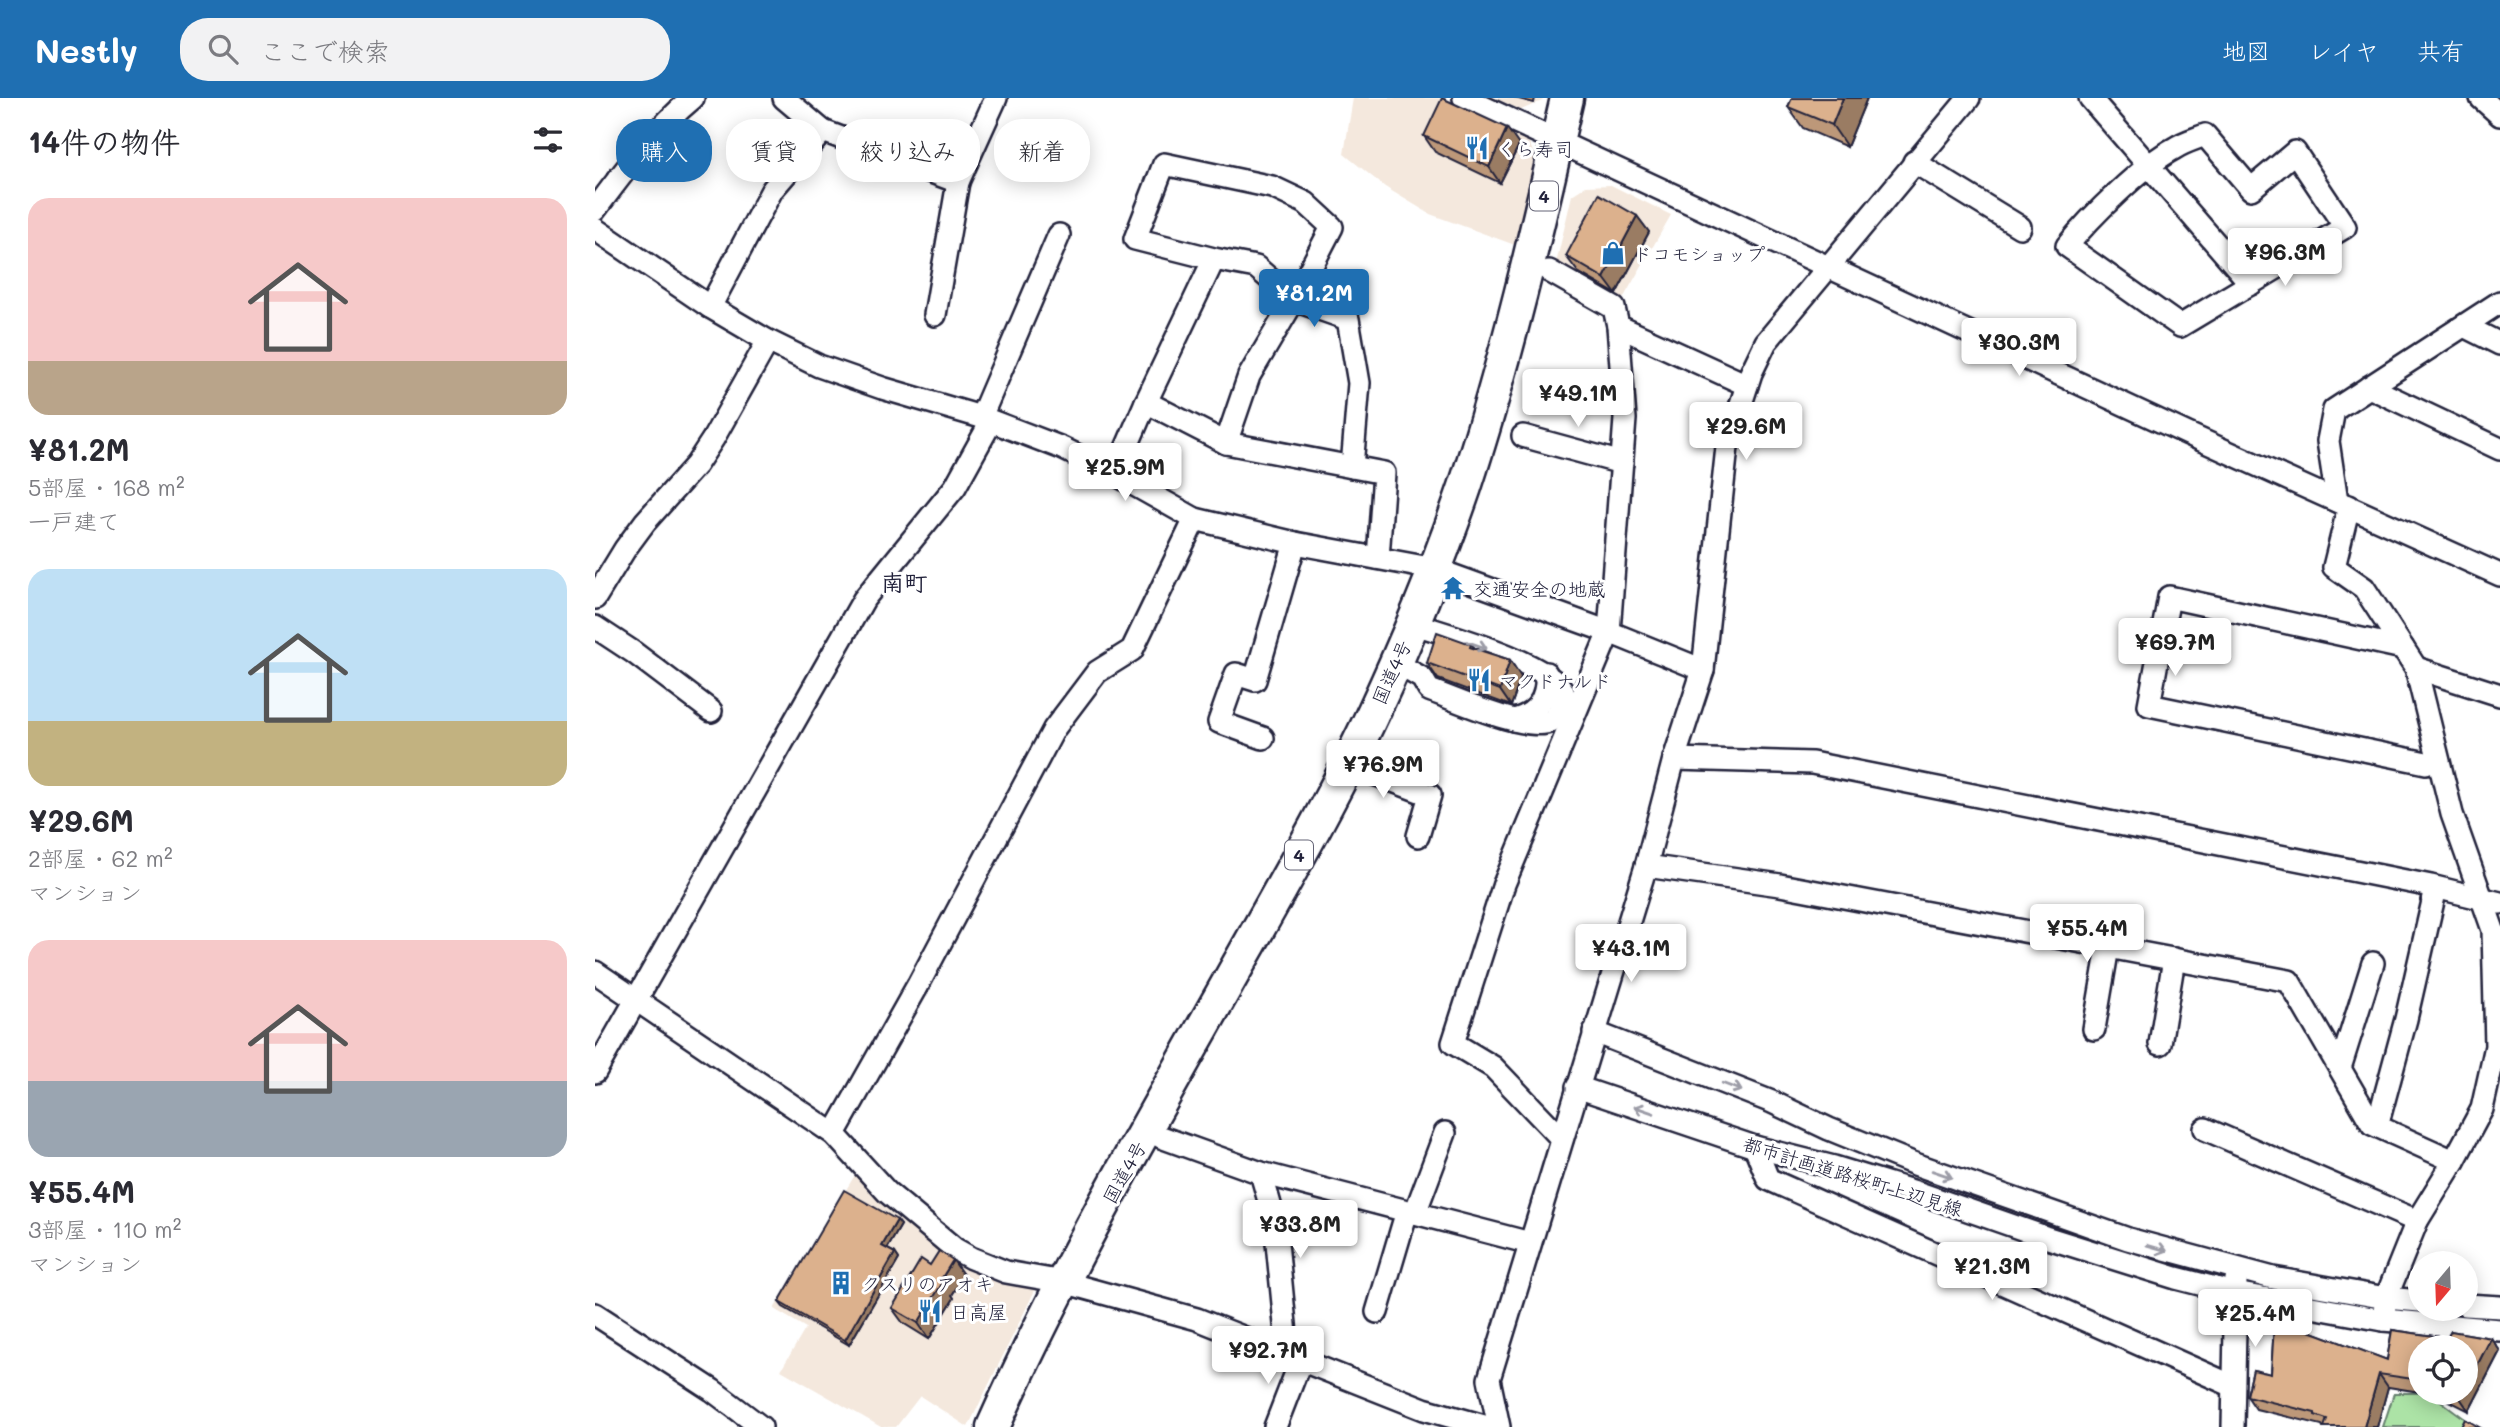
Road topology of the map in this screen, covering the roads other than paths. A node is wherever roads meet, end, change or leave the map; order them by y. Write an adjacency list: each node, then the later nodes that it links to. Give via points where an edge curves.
1 (693, 98): 15 (street, via 633,159)
2 (784, 98): 10 (street)
3 (996, 98): 14 (street)
4 (1464, 98): 11 (street)
5 (1567, 98): 11 (highway, 国道4号 / 4)
6 (1969, 98): 12 (street)
7 (2090, 98): 13 (street)
8 (2481, 98): 9 (street)
9 (2500, 115)
10 (823, 131): 14 (street); 25 (street, via 772,190)
11 (1557, 140): 20 (street); 45 (highway, 国道4号 / 4, via 1498,379)
12 (1914, 162): 16 (street); 20 (street)
13 (2148, 165): 22 (street); 22 (street, via 2067,246 2180,326); 22 (street, via 2205,135 2251,189 2295,152 2345,228)
14 (958, 183): 26 (street)
15 (595, 210)
16 (2020, 227)
17 (595, 229): 25 (street)
18 (1059, 235): 34 (street)
19 (1214, 259): 23 (street, via 1256,267); 23 (street, via 1135,239 1164,164 1272,187 1305,203 1332,227); 33 (street)
20 (1828, 266): 31 (street, via 1766,342); 41 (street)
21 (1549, 271): 27 (street, via 1614,308)
22 (2251, 284)
23 (1294, 300): 36 (street, via 1249,376); 39 (street, via 1348,319 1359,383)
24 (2500, 302): 28 (street)
25 (711, 307): 29 (street)
26 (935, 316)
27 (1618, 326): 31 (street); 38 (street, via 1625,419)
28 (2464, 326): 30 (street); 32 (street)
29 (768, 341): 34 (street, via 819,366); 47 (street, via 702,456 625,549)
30 (2500, 344)
31 (1747, 385): 54 (street, via 1727,447)
32 (2369, 387): 37 (street); 41 (street, via 2334,410 2328,441)
33 (1146, 402): 36 (street); 40 (street)
34 (986, 420): 40 (street, via 1062,448); 69 (street, via 955,487 865,599)
35 (1523, 436): 38 (street)
36 (1226, 443): 39 (street)
37 (2500, 449)
38 (1622, 463): 50 (street)
39 (1352, 467): 44 (street, via 1384,473)
40 (1115, 474): 42 (street)
41 (2343, 504): 46 (street); 51 (street, via 2334,567 2364,587)
42 (1195, 519): 43 (street); 81 (street, via 1132,650 1097,672 1054,729)
43 (1295, 543): 44 (street); 57 (street, via 1255,680 1235,674 1219,722)
44 (1378, 558): 45 (street)
45 (1435, 569): 48 (highway, 国道4号 / 4); 50 (street)
46 (2500, 575)
47 (595, 598)
48 (1412, 624): 52 (highway, 国道4号 / 4); 52 (street, one-way to 52, via 1546,673 1563,691 1560,710 1551,721 1540,724 1513,720 1429,690 1422,678)
49 (595, 627): 56 (street)
50 (1609, 632): 54 (street); 82 (street, via 1504,884 1453,1043 1493,1067)
51 (2403, 648): 53 (street); 59 (street, via 2169,597 2149,705)
52 (1396, 663): 60 (highway, 国道4号 / 4)
53 (2416, 668): 55 (street); 64 (street, via 2452,814)
54 (1703, 670): 58 (street)
55 (2500, 695)
56 (712, 711)
57 (1263, 738)
58 (1674, 759): 62 (street); 63 (street, via 1812,763)
59 (2426, 763)
60 (1348, 764): 61 (street, via 1430,795); 78 (highway, 国道4号 / 4)
61 (1417, 836)
62 (1646, 866): 65 (street, via 1780,885); 71 (street)
63 (2437, 888): 64 (street); 77 (street)
64 (2492, 901): 73 (street)
65 (2108, 947): 66 (street); 70 (street)
66 (2174, 959): 72 (street); 74 (street, via 2289,981)
67 (2373, 963): 74 (street)
68 (595, 972): 69 (street)
69 (637, 1002): 75 (street); 81 (street)
70 (2094, 1029)
71 (1594, 1032): 76 (street); 89 (street, 都市計画道路桜町上辺見線, one-way to 89, via 1915,1164 2128,1240)
72 (2160, 1044)
73 (2498, 1047): 84 (street, via 2482,1109)
74 (2340, 1068): 77 (street)
75 (595, 1072)
76 (1577, 1087): 82 (street); 83 (street, 都市計画道路桜町上辺見線, one-way to 76)
77 (2377, 1126): 84 (street)
78 (1147, 1129): 85 (street); 90 (highway, 国道4号 / 4)
79 (2205, 1129): 87 (street)
80 (1445, 1133): 86 (street)
81 (834, 1134): 90 (street, via 887,1192 955,1249 1006,1272)
82 (1562, 1139): 88 (street)
83 (1755, 1147): 91 (street, 都市計画道路桜町上辺見線, via 1834,1167 2132,1265); 101 (street, via 1768,1179)
84 (2454, 1161): 87 (street)
85 (1261, 1173): 86 (street); 100 (street, via 1275,1222)
86 (1411, 1212): 88 (street); 96 (street)
87 (2417, 1221): 92 (street)
88 (1530, 1243): 106 (street, via 1489,1379)
89 (2236, 1270): 91 (street); 92 (street, 都市計画道路桜町上辺見線)
90 (1063, 1282): 100 (street, via 1197,1319); 103 (highway, 国道4号 / 4)
91 (2235, 1293): 98 (street, 都市計画道路桜町上辺見線); 101 (street)
92 (2386, 1298): 93 (street, 都市計画道路桜町上辺見線); 98 (street)
93 (2408, 1300)
94 (2478, 1306): 95 (street)
95 (2500, 1307)
96 (1377, 1312)
97 (595, 1314): 102 (street)
98 (2383, 1320): 99 (street, 都市計画道路桜町上辺見線)
99 (2500, 1330)
100 (1295, 1358): 104 (street); 105 (street, via 1424,1409)
101 (2233, 1386): 107 (street)
102 (761, 1427)
103 (993, 1427)
104 (1275, 1427)
105 (1488, 1427)
106 (1499, 1427)
107 (2233, 1427)

